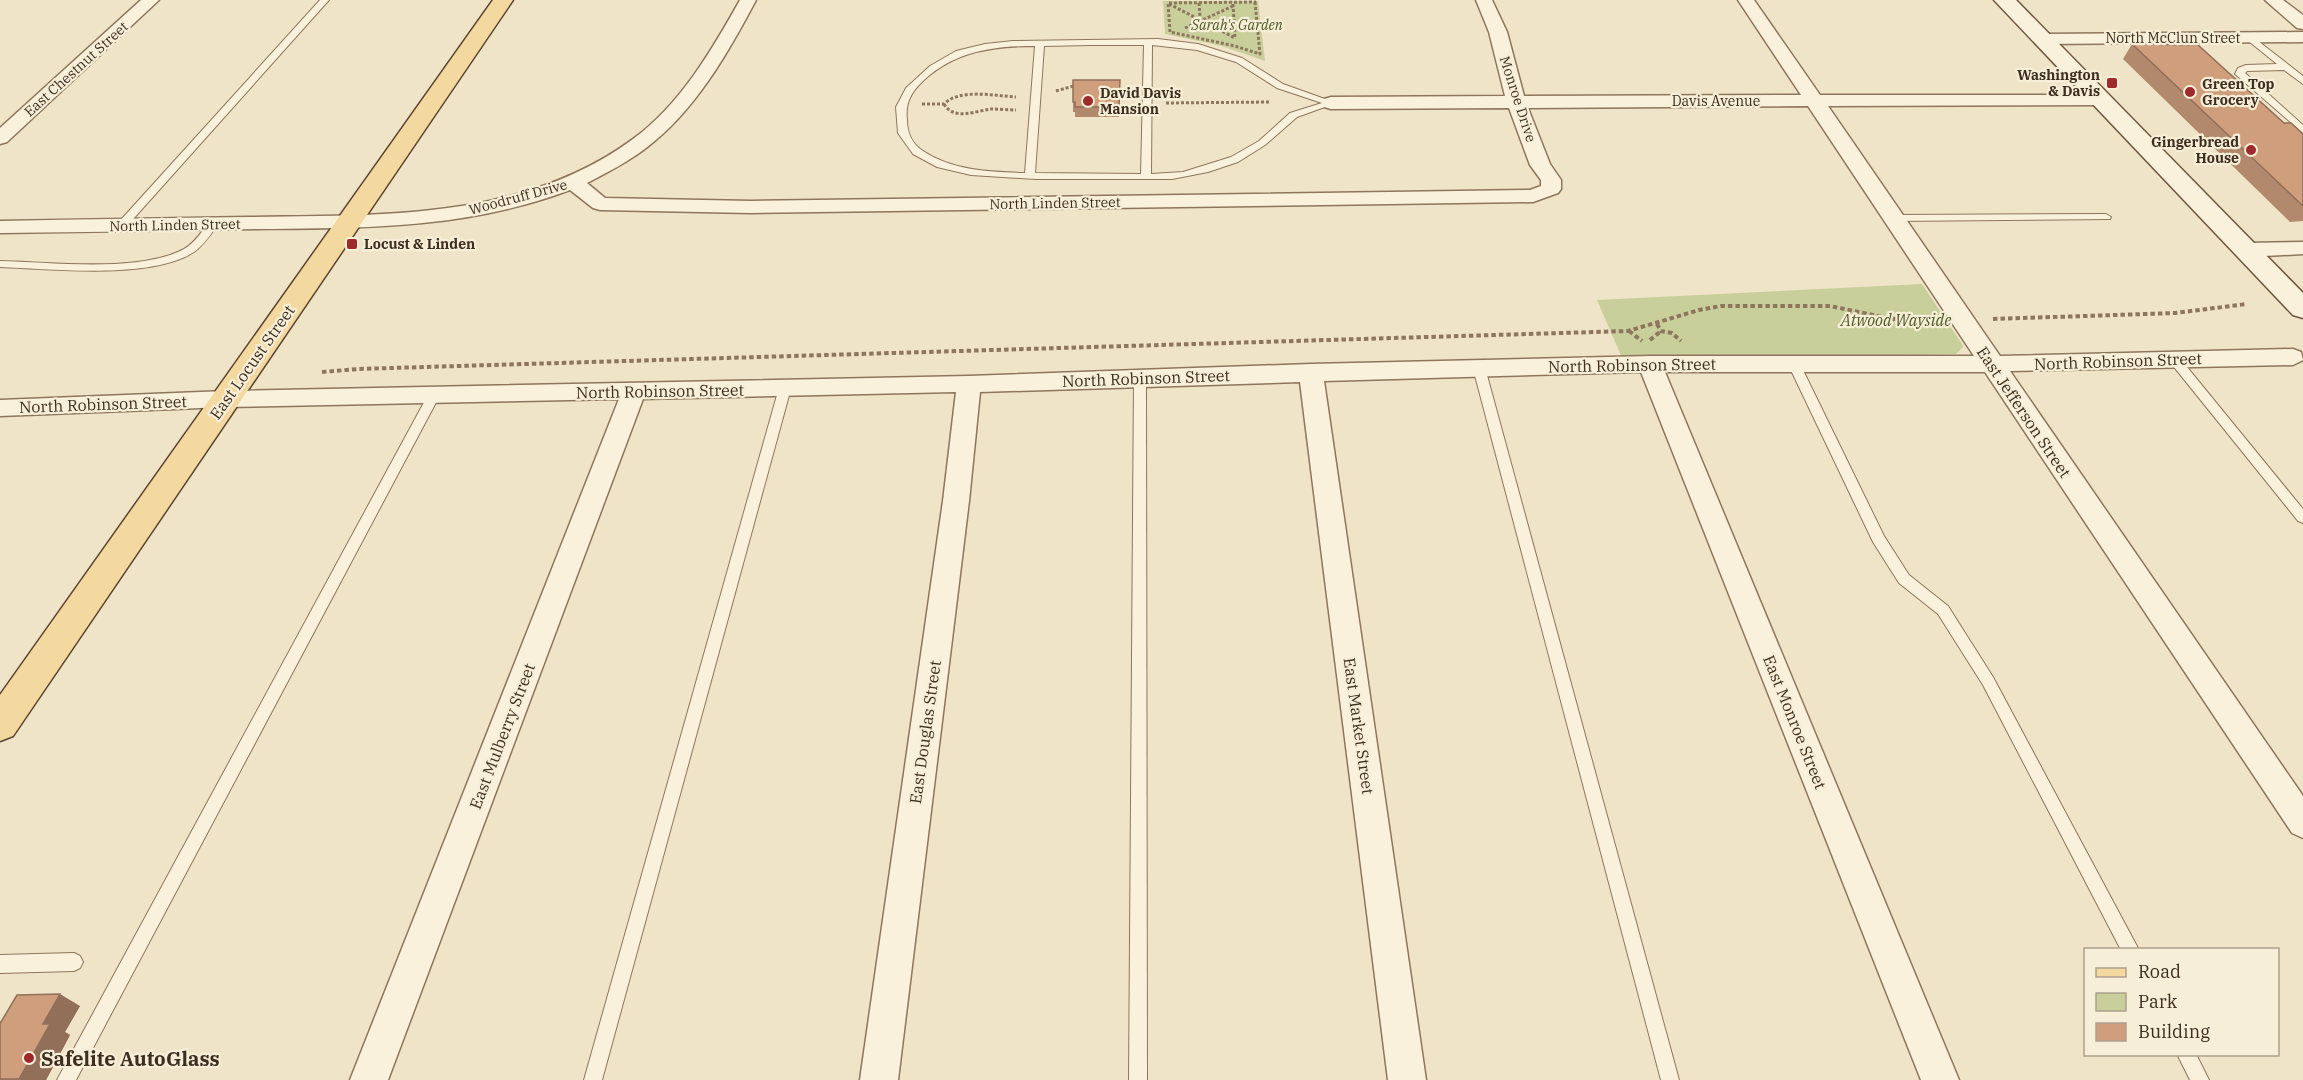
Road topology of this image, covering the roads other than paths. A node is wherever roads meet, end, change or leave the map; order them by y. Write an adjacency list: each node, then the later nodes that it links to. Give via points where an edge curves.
1 (151, 0): 24 (street, East Chestnut Street)
2 (325, 0): 33 (lane)
3 (503, 0): 31 (main road, East Locust Street)
4 (748, 0): 27 (street, Woodruff Drive, via 721,47 669,117 618,158)
5 (1484, 0): 20 (street, Monroe Drive, via 1498,32)
6 (1746, 0): 18 (street, East Jefferson Street)
7 (2004, 0): 12 (main road)
8 (2273, 0): 9 (street)
9 (2303, 24)
10 (2249, 37): 11 (street, North McClun Street); 12 (street, North McClun Street); 15 (lane)
11 (2303, 37)
12 (2043, 39): 19 (main road)
13 (1148, 42): 14 (lane); 17 (lane, via 1198,47 1239,60); 26 (lane)
14 (1040, 43): 25 (lane); 25 (lane, via 993,45 938,63 902,104 899,126 909,144 926,159 959,171)
15 (2286, 67): 16 (lane); 23 (lane, via 2246,68 2240,74)
16 (2303, 81)
17 (1288, 89): 21 (lane); 22 (lane)
18 (1813, 99): 19 (street, Davis Avenue); 20 (street, Davis Avenue); 30 (street, East Jefferson Street)
19 (2100, 99): 36 (main road)
20 (1516, 101): 21 (street, Davis Avenue); 28 (street, Monroe Drive, via 1540,165 1551,180 1551,189)
21 (1331, 103): 22 (lane)
22 (1290, 117): 26 (lane, via 1242,158 1181,175)
23 (2303, 130)
24 (0, 138)
25 (1030, 175): 26 (lane)
26 (1146, 176)
27 (573, 182): 28 (street, North Linden Street, via 600,204 751,207 1521,197); 31 (street, Woodruff Drive, via 438,217)
28 (1544, 193)
29 (2106, 217): 30 (lane)
30 (1894, 218): 43 (street, East Jefferson Street)
31 (350, 222): 32 (street, North Linden Street); 51 (main road, East Locust Street)
32 (213, 224): 33 (street, North Linden Street); 37 (lane, via 189,251 164,261 118,266)
33 (122, 225): 34 (street, North Linden Street)
34 (0, 227)
35 (2303, 248): 36 (street)
36 (2245, 250): 38 (main road)
37 (0, 264)
38 (2303, 309)
39 (1648, 354): 42 (street, North Robinson Street); 44 (street, North Robinson Street); 67 (street, East Monroe Street)
40 (2293, 357): 41 (street, North Robinson Street)
41 (2174, 359): 43 (street, North Robinson Street); 53 (lane)
42 (1794, 364): 43 (street, North Robinson Street); 56 (lane, via 1878,538 1904,579 1943,610 1988,681)
43 (1991, 364): 55 (street, East Jefferson Street)
44 (1479, 368): 45 (street, North Robinson Street); 66 (lane)
45 (1311, 372): 46 (street, North Robinson Street); 65 (street, East Market Street)
46 (1140, 378): 47 (street, North Robinson Street); 64 (lane)
47 (969, 384): 48 (street, North Robinson Street); 63 (street, East Douglas Street)
48 (785, 388): 49 (street, North Robinson Street); 62 (lane)
49 (634, 391): 50 (street, North Robinson Street); 61 (street, East Mulberry Street)
50 (434, 395): 51 (street, North Robinson Street); 60 (lane)
51 (226, 399): 52 (street, North Robinson Street); 54 (main road, East Locust Street)
52 (0, 408)
53 (2303, 518)
54 (0, 725)
55 (2303, 823)
56 (2129, 948)
57 (74, 962): 58 (lane)
58 (0, 964)
59 (2187, 1056): 68 (lane)
60 (66, 1080)
61 (369, 1080)
62 (593, 1080)
63 (879, 1080)
64 (1138, 1080)
65 (1407, 1080)
66 (1670, 1080)
67 (1940, 1080)
68 (2200, 1080)

